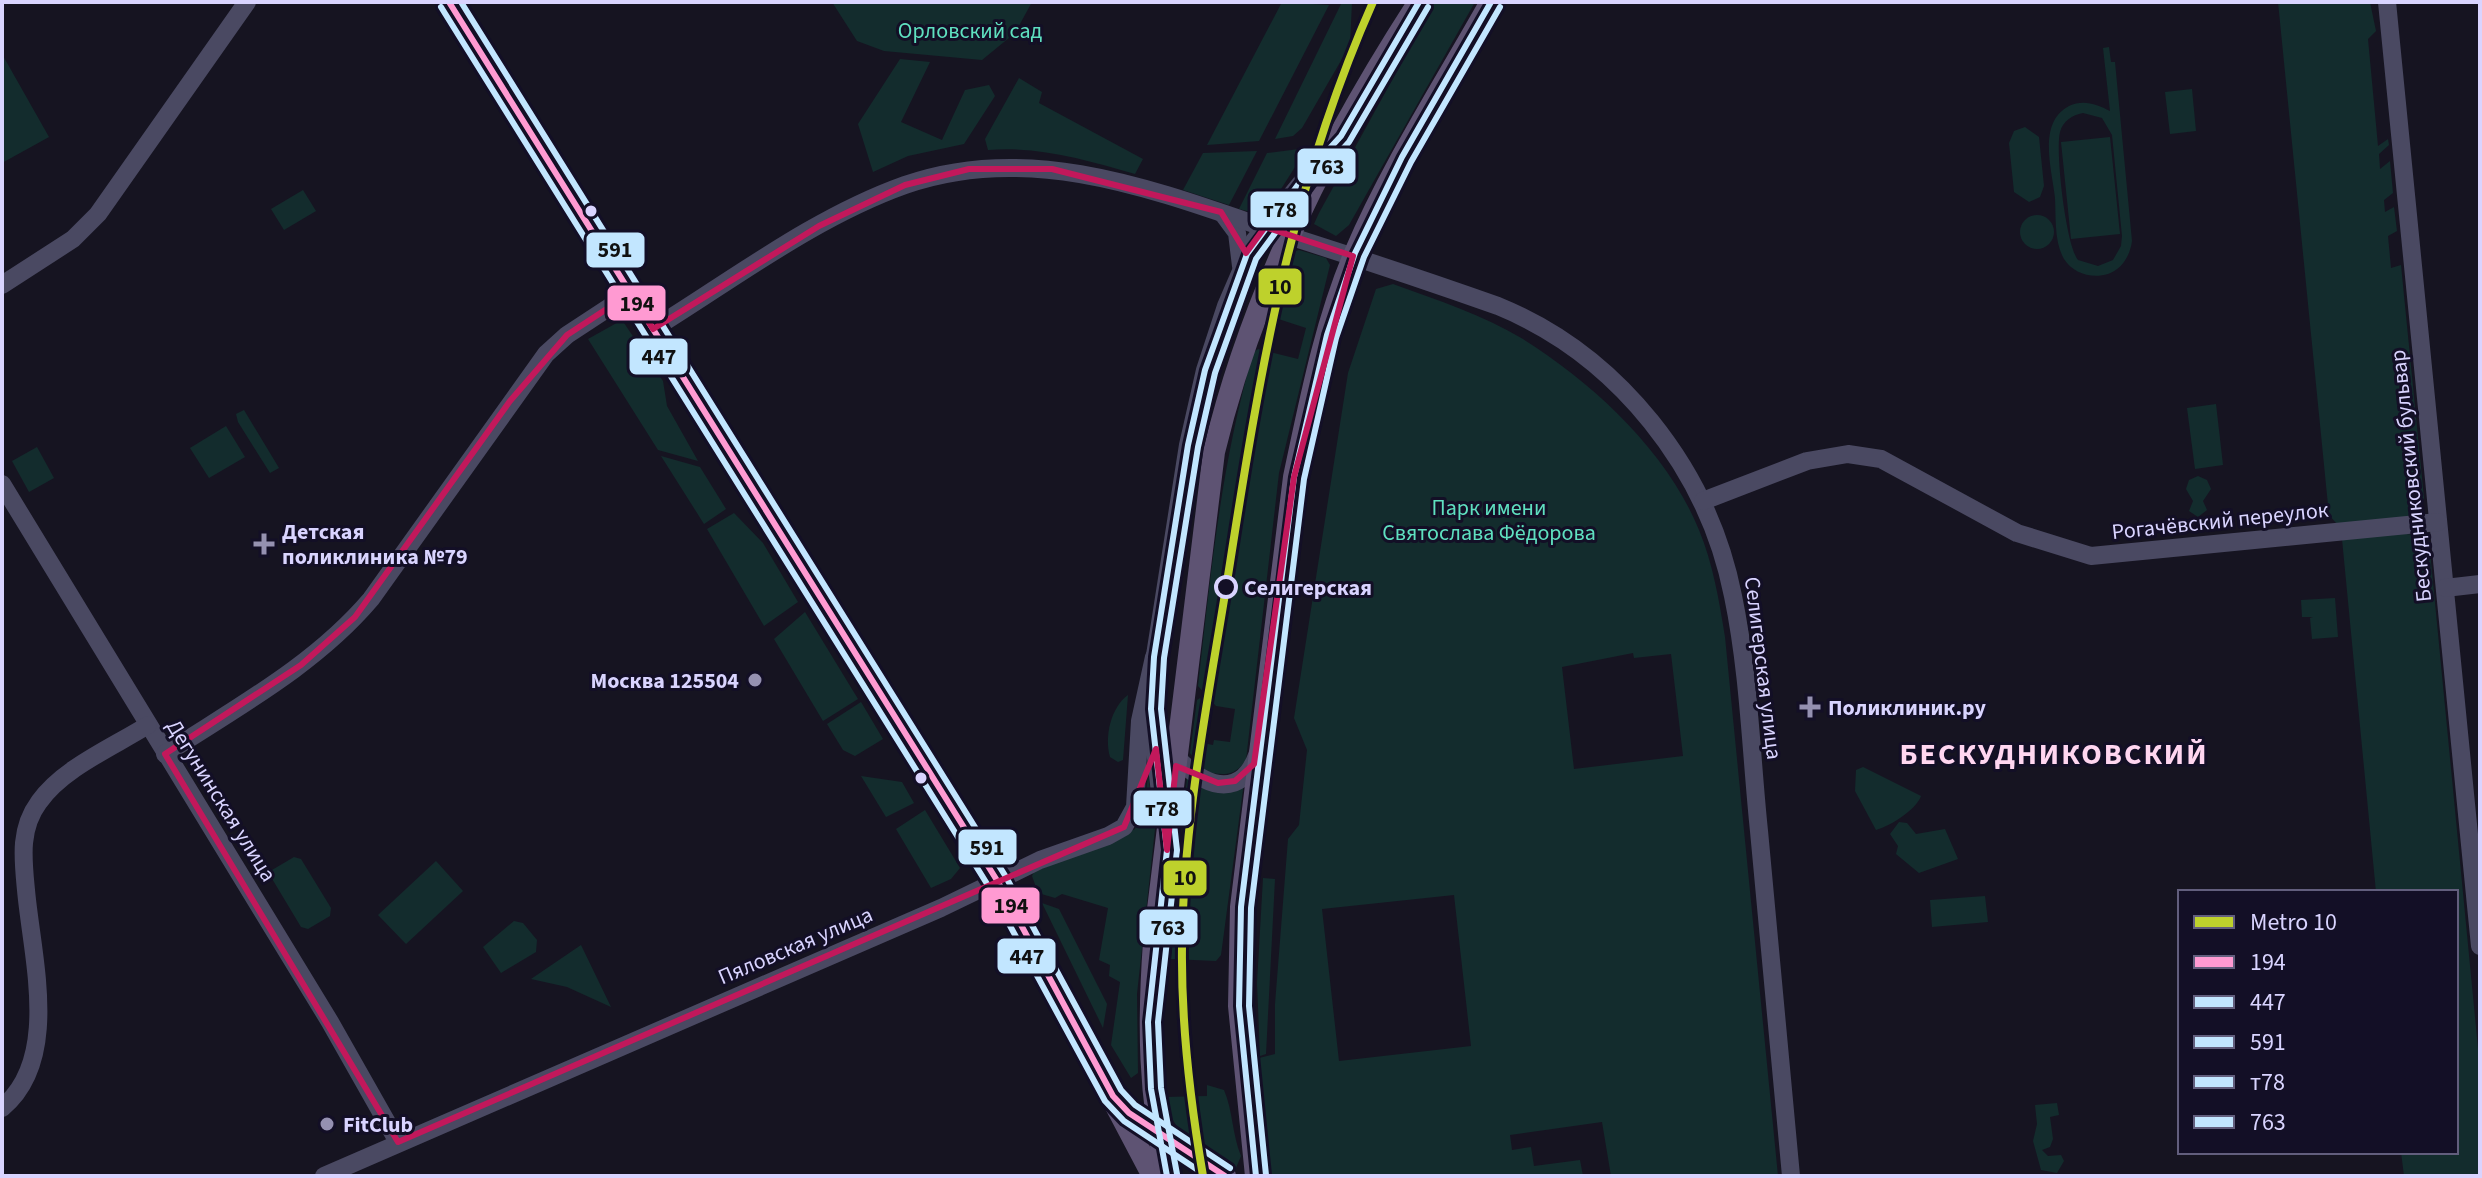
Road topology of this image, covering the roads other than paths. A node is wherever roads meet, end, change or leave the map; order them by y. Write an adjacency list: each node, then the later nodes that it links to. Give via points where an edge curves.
1 (247, 2): 12 (street, via 98,214 73,239)
2 (449, 2): 13 (main road)
3 (1419, 2): 6 (main road)
4 (1491, 2): 10 (main road)
5 (2387, 2): 17 (street, Бескудниковский бульвар)
6 (1341, 136): 8 (street); 9 (main road)
7 (1221, 212): 8 (street, Селигерская улица); 11 (street, via 1237,233); 14 (street, Селигерская улица, via 1066,171 996,167 947,173 883,194 819,226)
8 (1265, 227): 9 (street, Селигерская улица); 11 (street)
9 (1291, 236): 10 (street, Селигерская улица); 25 (main road, via 1253,316 1214,452)
10 (1353, 256): 16 (street, Селигерская улица, via 1510,310 1577,350 1641,408); 23 (main road, via 1294,477)
11 (1241, 266): 20 (street, via 1205,370 1188,445)
12 (2, 285)
13 (631, 293): 14 (main road); 24 (street, via 546,354 371,599 340,633 301,665)
14 (653, 329): 27 (main road)
15 (2, 484): 22 (street, Дегунинская улица)
16 (1703, 501): 17 (street, Рогачёвский переулок, via 1807,461 1848,454 1881,459 2017,533 2091,556); 38 (street, Селигерская улица, via 1729,578 1738,625)
17 (2438, 522): 19 (street, Бескудниковский бульвар)
18 (2480, 584): 19 (street)
19 (2445, 588): 28 (street, Бескудниковский бульвар)
20 (1154, 657): 21 (street); 27 (street, Пяловская улица, via 1140,721 1131,819 1108,836 1040,860)
21 (1151, 709): 25 (street); 26 (street)
22 (148, 725): 24 (street, Дегунинская улица); 30 (street, via 57,784 27,823 23,858 38,1050 25,1084)
23 (1259, 748): 25 (street, via 1249,771 1227,783 1202,780); 37 (main road, via 1244,865 1239,962 1246,1102)
24 (165, 754): 32 (street, Дегунинская улица)
25 (1176, 761): 26 (main road)
26 (1167, 850): 31 (main road, via 1148,1022)
27 (998, 882): 29 (main road); 32 (street, Пяловская улица)
28 (2480, 946)
29 (1113, 1096): 31 (main road); 34 (main road)
30 (2, 1108)
31 (1157, 1133): 35 (main road); 36 (main road)
32 (398, 1142): 33 (street, Пяловская улица)
33 (324, 1176)
34 (1153, 1176)
35 (1167, 1176)
36 (1225, 1176)
37 (1256, 1176)
38 (1791, 1176)

